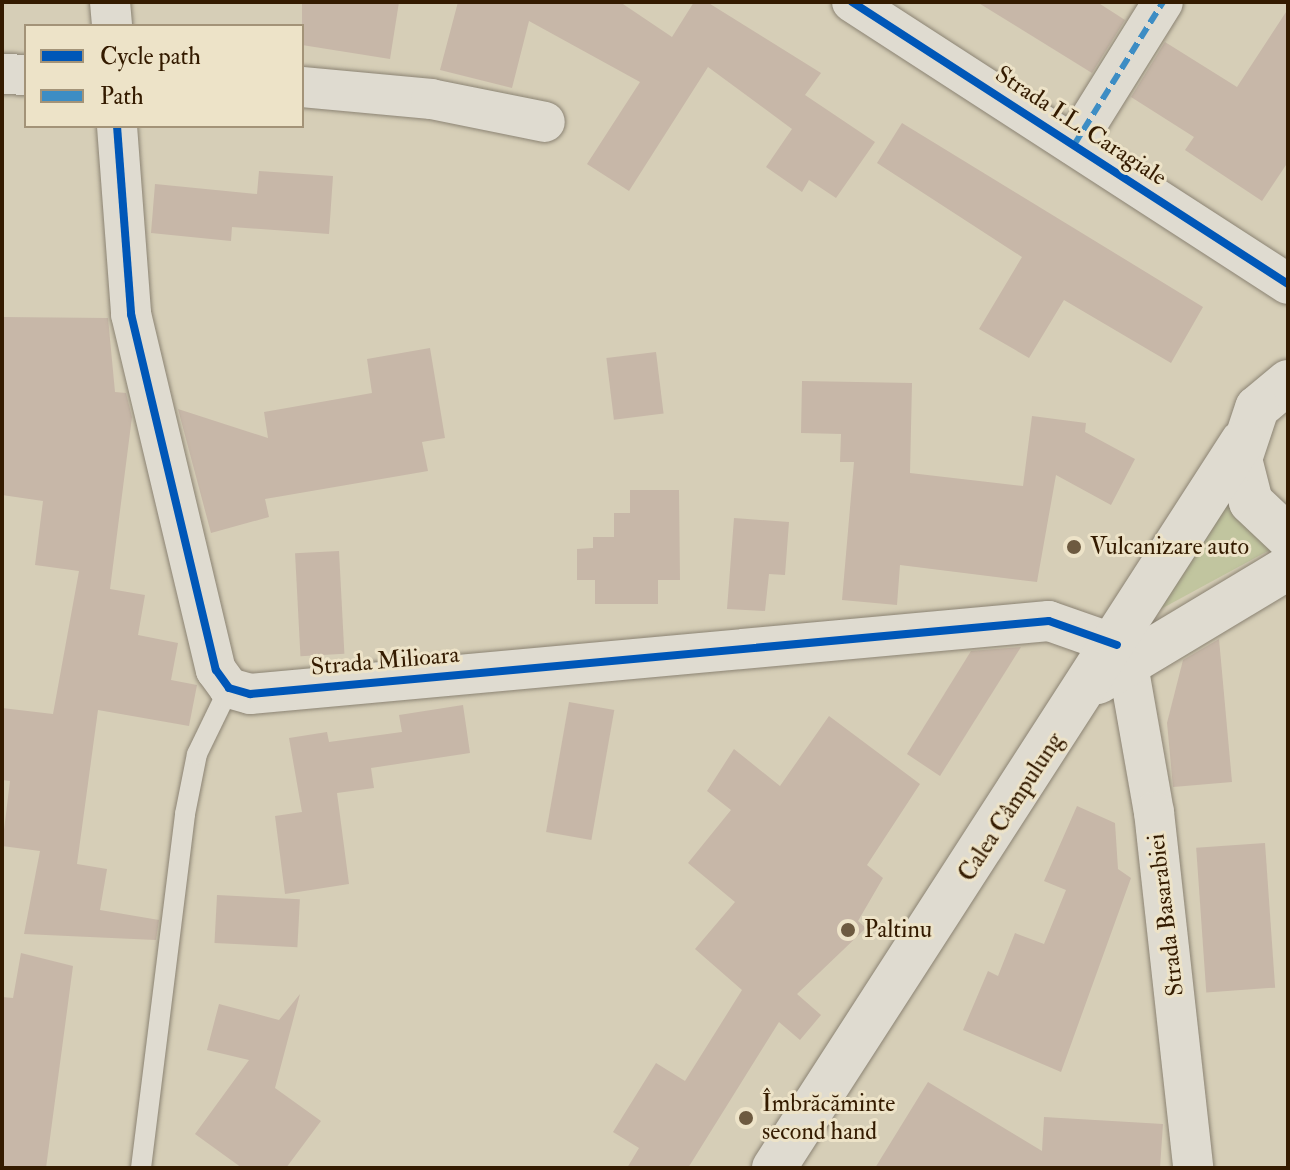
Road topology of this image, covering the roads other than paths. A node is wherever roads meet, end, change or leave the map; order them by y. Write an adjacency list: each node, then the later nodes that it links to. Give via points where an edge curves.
1 (110, 2): 4 (street)
2 (852, 2): 10 (street, Strada I.L. Caragiale)
3 (1163, 2): 10 (street)
4 (112, 24)
5 (2, 74): 6 (street)
6 (24, 75)
7 (304, 87): 8 (street, via 431,99)
8 (545, 122)
9 (117, 128): 17 (street, via 131,314 216,670)
10 (1074, 145): 11 (street, Strada I.L. Caragiale)
11 (1288, 284)
12 (1283, 383): 13 (main road, Calea Câmpulung)
13 (1242, 442): 14 (main road, via 1240,470 1251,502); 16 (main road, Calea Câmpulung)
14 (1288, 537)
15 (1288, 568): 16 (main road)
16 (1122, 655): 17 (street, Strada Milioara, via 1049,621 250,694); 19 (main road, Calea Câmpulung, via 1089,687); 20 (street, Strada Basarabiei, via 1154,812)
17 (229, 688): 18 (lane, via 197,754 185,814)
18 (141, 1168)
19 (774, 1168)
20 (1193, 1168)

